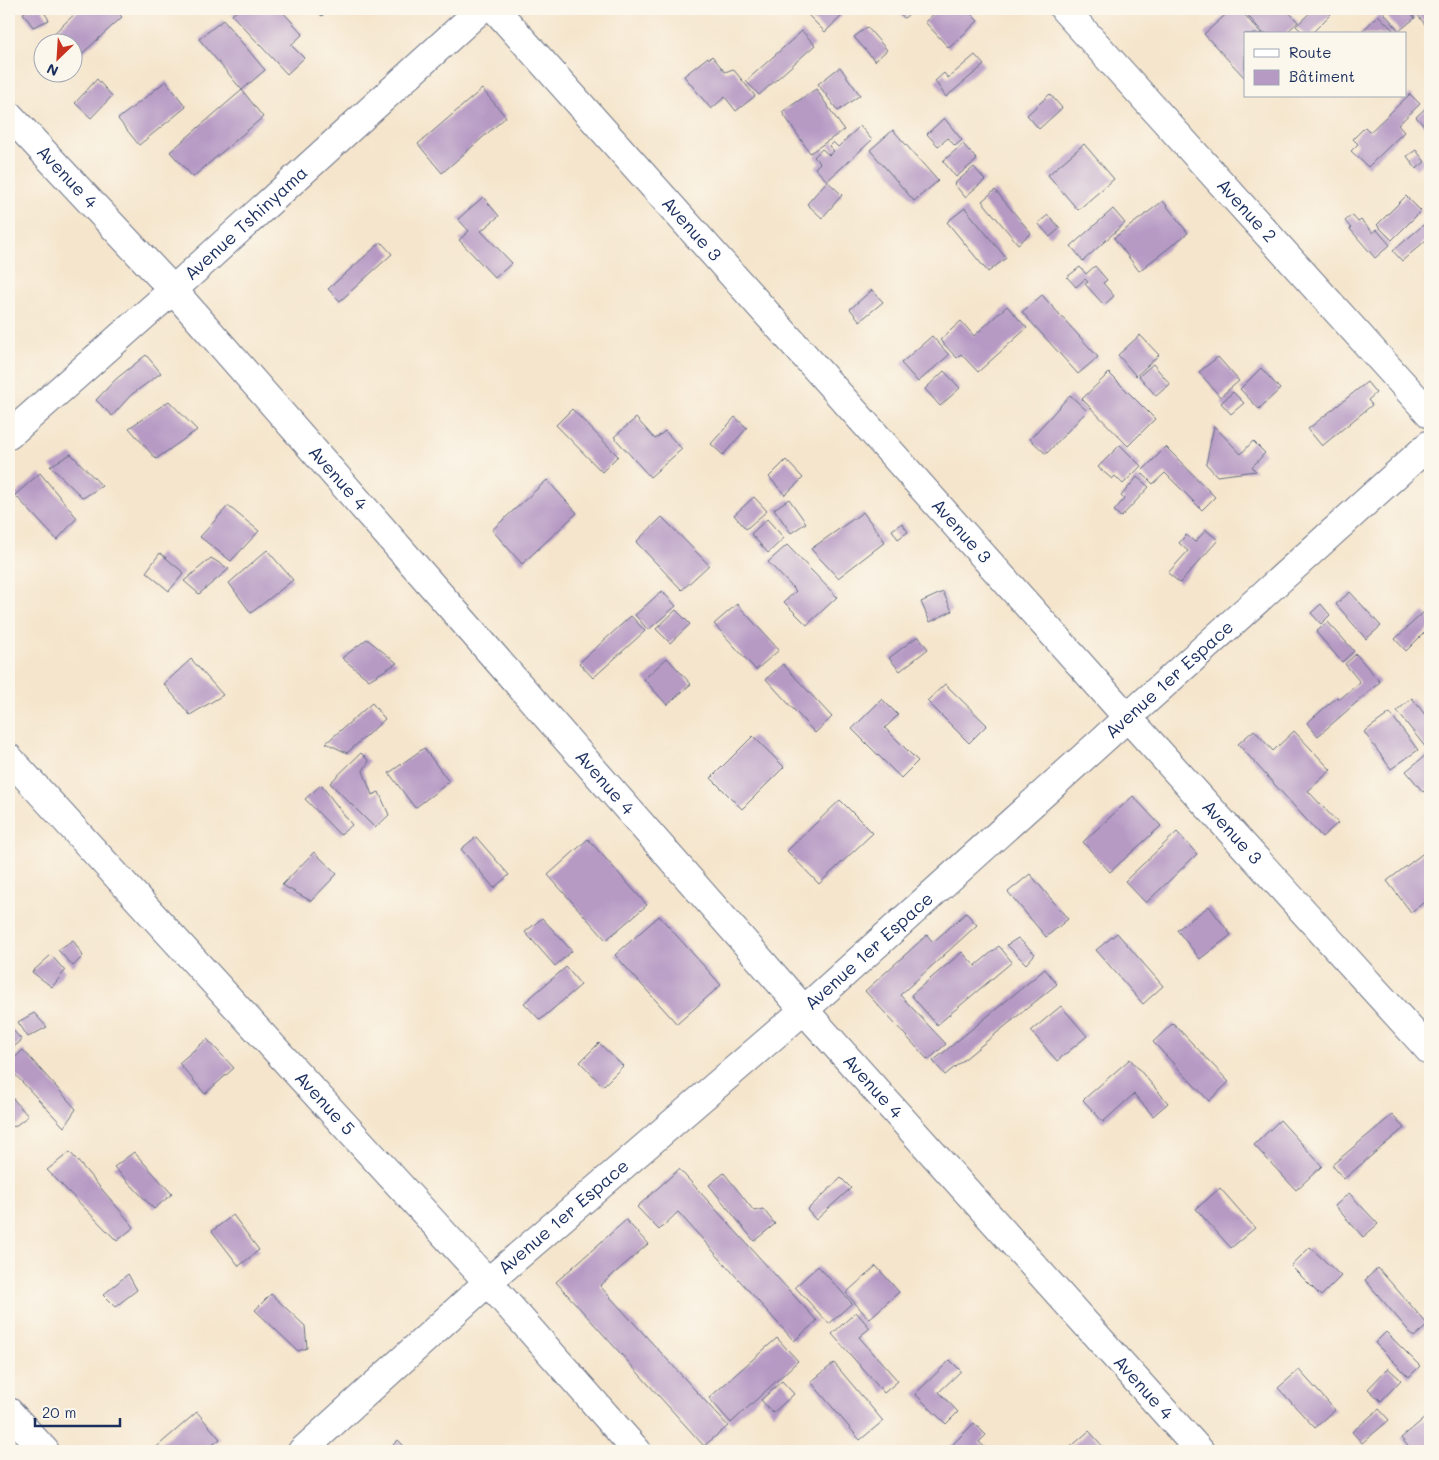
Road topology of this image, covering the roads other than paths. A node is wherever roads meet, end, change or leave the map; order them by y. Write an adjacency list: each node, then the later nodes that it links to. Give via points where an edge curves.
1 (481, 9): 5 (street, Avenue Tshinyama)
2 (495, 9): 9 (street, Avenue 3)
3 (1064, 9): 6 (street, Avenue 2)
4 (9, 115): 5 (street, Avenue 4)
5 (173, 290): 7 (street, Avenue Tshinyama); 11 (street, Avenue 4)
6 (1430, 414)
7 (9, 435)
8 (1430, 444): 9 (street, Avenue 1er Espace)
9 (1128, 718): 11 (street, Avenue 1er Espace); 12 (street, Avenue 3)
10 (9, 758): 13 (street, Avenue 5)
11 (804, 1010): 13 (street, Avenue 1er Espace); 18 (street, Avenue 4)
12 (1430, 1051)
13 (488, 1282): 16 (street, Avenue 1er Espace); 17 (street, Avenue 5)
14 (9, 1412): 15 (street)
15 (45, 1451)
16 (302, 1451)
17 (637, 1451)
18 (1200, 1451)

